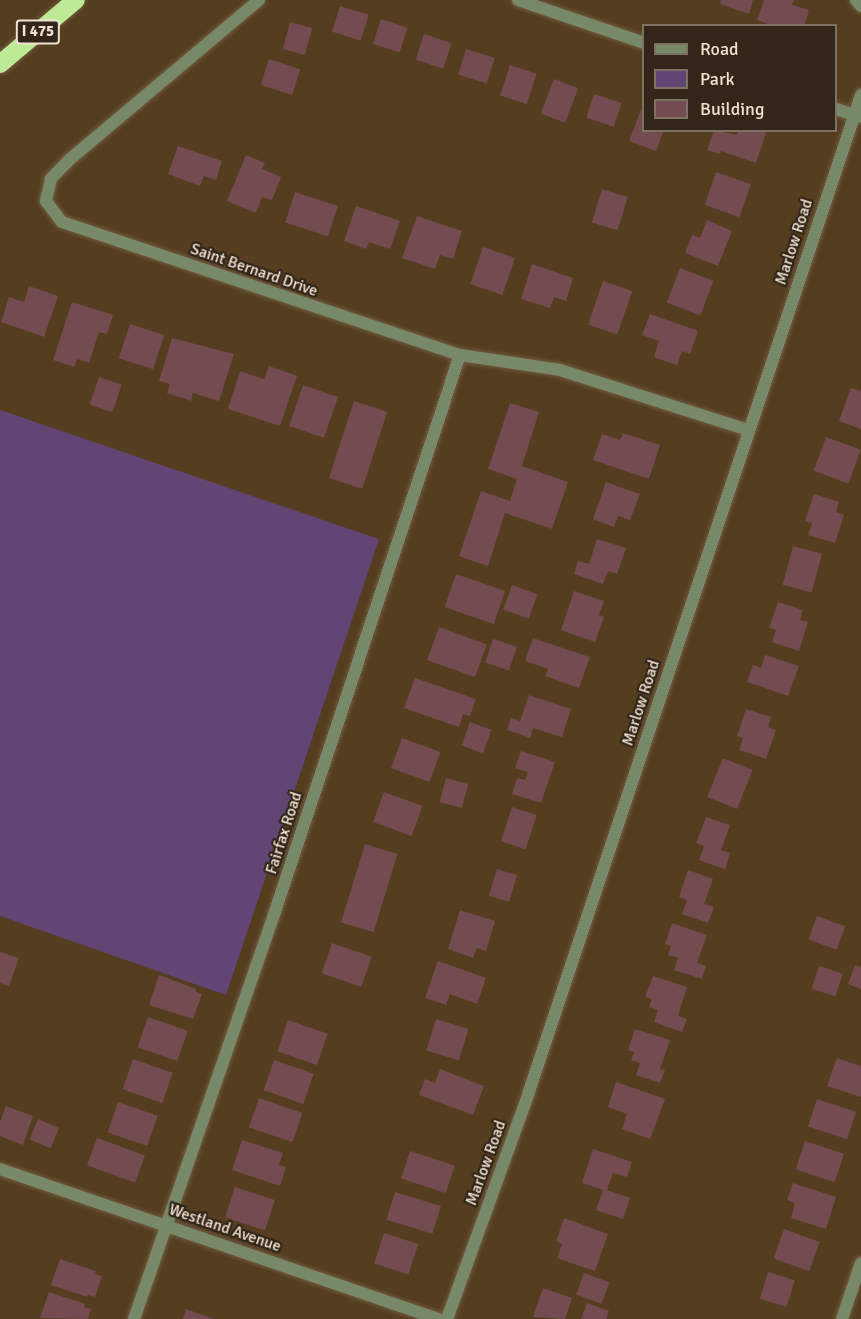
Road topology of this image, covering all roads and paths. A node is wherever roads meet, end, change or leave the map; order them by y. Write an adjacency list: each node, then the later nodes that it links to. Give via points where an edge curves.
1 (76, 0): 7 (highway, I 475)
2 (258, 0): 11 (street, Saint Bernard Drive, via 70,159 51,179 46,201 62,222)
3 (518, 0): 6 (street)
4 (856, 0): 5 (street)
5 (861, 6)
6 (642, 42)
7 (0, 64)
8 (861, 95): 10 (street, Marlow Road)
9 (837, 109): 10 (street)
10 (857, 116): 12 (street, Marlow Road)
11 (460, 356): 12 (street, Saint Bernard Drive, via 560,370); 14 (street, Fairfax Road)
12 (748, 430): 18 (street, Marlow Road, via 529,1092)
13 (0, 1169): 14 (street, Westland Avenue)
14 (166, 1225): 16 (street, Fairfax Road); 17 (street, Westland Avenue)
15 (861, 1263): 19 (street)
16 (134, 1319)
17 (438, 1319)
18 (447, 1319)
19 (842, 1319)

